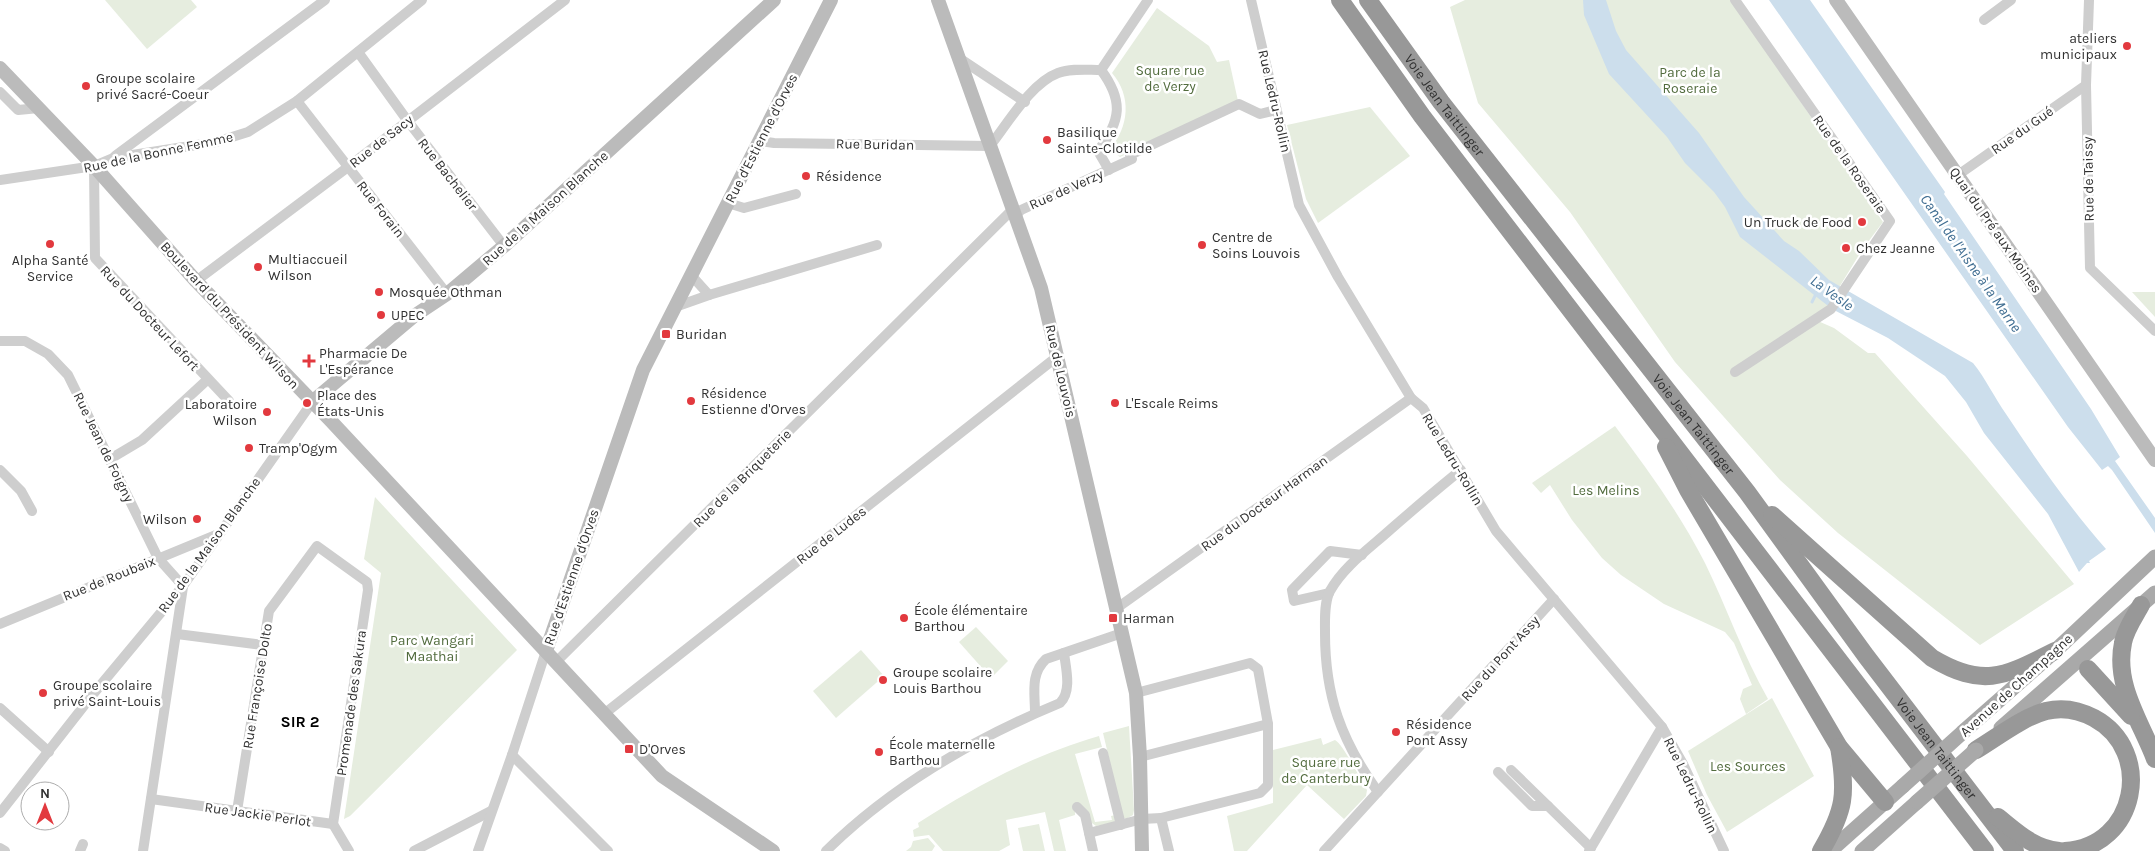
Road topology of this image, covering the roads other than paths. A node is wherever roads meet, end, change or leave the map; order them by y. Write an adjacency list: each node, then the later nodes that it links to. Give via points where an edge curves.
1 (325, 0): 29 (street)
2 (422, 0): 16 (street, Rue de la Bonne Femme)
3 (565, 0): 26 (street, Rue de Sacy)
4 (774, 0): 39 (street, Rue de la Maison Blanche)
5 (832, 0): 27 (street, Rue d'Estienne d'Orves)
6 (938, 0): 17 (street, Rue de Louvois)
7 (1148, 0): 19 (street)
8 (1251, 0): 25 (street, Rue Ledru-Rollin)
9 (1340, 0): 53 (highway, Voie Jean Taittinger, via 1422,116)
10 (1368, 0): 58 (highway, Voie Jean Taittinger, via 1441,102)
11 (1735, 0): 48 (street, Rue de la Roseraie, via 1890,221 1831,309)
12 (1836, 0): 33 (street, Quai du Pré aux Moines)
13 (2011, 0): 15 (street)
14 (2088, 0): 20 (street, Rue de Taissy)
15 (1984, 20)
16 (358, 52): 22 (street, Rue de la Bonne Femme); 26 (street, Rue Bachelier)
17 (958, 58): 23 (street); 28 (street, Rue de Louvois)
18 (0, 68): 24 (street, Boulevard du Président Wilson)
19 (1101, 70): 23 (street, via 1059,72 1047,79); 32 (street, via 1117,101 1114,127 1098,151)
20 (2086, 85): 33 (street, Rue du Gué); 45 (street, Rue de Taissy, via 2090,268)
21 (0, 92): 24 (street, via 18,110)
22 (297, 101): 29 (street, Rue de la Bonne Femme, via 248,132 216,142); 31 (street, Rue Forain)
23 (1025, 102): 28 (street)
24 (39, 108): 30 (street, Boulevard du Président Wilson)
25 (1276, 110): 32 (street, Rue de Verzy, via 1260,114 1239,104 1130,155 1132,159); 50 (street, Rue Ledru-Rollin, via 1299,205)
26 (407, 120): 31 (street, Rue de Sacy); 39 (street, Rue Bachelier)
27 (760, 141): 28 (street, Rue Buridan); 36 (street, Rue d'Estienne d'Orves)
28 (990, 146): 37 (street, Rue de Louvois)
29 (113, 158): 30 (street, Rue de la Bonne Femme)
30 (94, 166): 34 (street, Rue de la Bonne Femme); 41 (street, Boulevard du Président Wilson); 49 (street, Rue du Docteur Lefort, via 95,258)
31 (348, 167): 41 (street, Rue de Sacy); 42 (street, Rue Forain)
32 (1109, 170): 37 (street, Rue de Verzy)
33 (1958, 175): 55 (street, Quai du Pré aux Moines)
34 (0, 180)
35 (796, 194): 36 (street, via 744,208)
36 (728, 203): 40 (street, Rue d'Estienne d'Orves)
37 (1014, 212): 47 (street, Rue de Louvois, via 1041,288); 78 (street, Rue de la Briqueterie)
38 (876, 245): 43 (street)
39 (504, 246): 42 (street, Rue de la Maison Blanche)
40 (691, 275): 43 (street); 44 (street, Rue d'Estienne d'Orves)
41 (196, 281): 51 (street, Boulevard du Président Wilson)
42 (447, 294): 51 (street, Rue de la Maison Blanche, via 414,316)
43 (709, 295): 44 (street)
44 (675, 307): 75 (street, Rue d'Estienne d'Orves, via 643,370)
45 (2155, 331)
46 (0, 342): 54 (street, Rue Jean de Foigny, via 25,341 48,354 68,375)
47 (1058, 356): 70 (street, Rue de Louvois); 83 (street, Rue de Ludes)
48 (1735, 372)
49 (207, 380): 52 (street, Rue du Docteur Lefort); 54 (street, Rue du Docteur Lefort, via 142,440)
50 (1410, 398): 57 (street, Rue Ledru-Rollin, via 1422,408); 70 (street, Rue du Docteur Harman)
51 (313, 401): 60 (street, Rue de la Maison Blanche); 75 (street, Boulevard du Président Wilson)
52 (229, 402)
53 (1642, 403): 87 (highway, via 1688,490); 129 (highway, Voie Jean Taittinger)
54 (110, 459): 63 (street, Rue Jean de Foigny)
55 (2155, 460)
56 (0, 470): 59 (street, via 21,491)
57 (1461, 470): 61 (street); 68 (street, Rue Ledru-Rollin, via 1496,531)
58 (1747, 492): 76 (highway, via 1932,658 1952,670 1997,676); 97 (highway, Voie Jean Taittinger)
59 (32, 511)
60 (218, 534): 63 (street, Rue de Roubaix); 65 (street, Rue de la Maison Blanche)
61 (1362, 554): 66 (street, via 1341,574); 66 (street, via 1330,551 1292,590 1294,601)
62 (2155, 557): 76 (main road, Avenue de Champagne)
63 (158, 558): 65 (street, Rue Jean de Foigny); 71 (street, Rue de Roubaix)
64 (367, 582): 74 (street, Rue Françoise Dolto, via 317,546 269,611); 108 (street, Promenade des Sakura)
65 (183, 586): 73 (street); 89 (street, Rue de la Maison Blanche)
66 (1329, 593): 96 (street, via 1325,619 1328,688 1340,727 1359,766)
67 (2155, 593): 69 (main road, Avenue de Champagne)
68 (1554, 598): 86 (street, Rue Ledru-Rollin); 96 (street, Rue du Pont Assy)
69 (2141, 605): 79 (main road, Avenue de Champagne); 85 (highway, via 2123,641 2120,668)
70 (1117, 608): 72 (street, Rue de Louvois)
71 (0, 624)
72 (1122, 633): 77 (street); 80 (street, Rue de Louvois)
73 (177, 634): 74 (street); 98 (street)
74 (263, 644): 102 (street, Rue Françoise Dolto)
75 (546, 651): 78 (street, Boulevard du Président Wilson); 91 (street, Rue d'Estienne d'Orves)
76 (2055, 651): 79 (main road); 99 (main road, Avenue de Champagne, bridge)
77 (1064, 653): 82 (street, via 1046,659 1039,666 1034,677); 82 (street, via 1065,698)
78 (556, 662): 83 (street, Boulevard du Président Wilson)
79 (2082, 665): 85 (highway); 88 (main road, Avenue de Champagne)
80 (1136, 693): 84 (street, via 1250,663 1258,669); 92 (street, Rue de Louvois)
81 (0, 708): 89 (street)
82 (1035, 713): 120 (street, via 934,766 896,791)
83 (604, 714): 119 (street, Boulevard du Président Wilson, via 662,776)
84 (1268, 724): 92 (street); 105 (street, via 1268,785 1260,793)
85 (2139, 726): 93 (highway)
86 (1662, 727): 113 (street); 125 (street, Rue Ledru-Rollin)
87 (1839, 747): 99 (highway); 126 (highway, via 1843,798 1836,826)
88 (1976, 750): 106 (main road, Avenue de Champagne, bridge); 132 (highway, via 2035,714 2048,711 2078,711 2114,730 2126,747 2132,766 2133,793 2129,805 2107,836 2085,848)
89 (49, 752): 104 (street, Rue de la Maison Blanche)
90 (1103, 753): 109 (street)
91 (512, 755): 103 (street, Rue d'Estienne d'Orves); 118 (street)
92 (1140, 757): 107 (street, Rue de Louvois)
93 (2155, 759)
94 (1511, 770): 100 (street)
95 (1498, 772): 100 (street, via 1532,806)
96 (1378, 792): 124 (street, Rue du Pont Assy)
97 (1974, 797): 130 (highway, Voie Jean Taittinger); 131 (highway, via 2022,838)
98 (151, 799): 102 (street, Rue Jackie Perlot); 115 (street)
99 (1885, 802): 106 (main road); 127 (main road, Avenue de Champagne)
100 (1548, 806): 113 (street)
101 (1077, 807): 110 (street, via 1085,815)
102 (237, 811): 108 (street, Rue Jackie Perlot)
103 (491, 811): 112 (street, Rue d'Estienne d'Orves); 117 (street)
104 (0, 813)
105 (1161, 818): 107 (street); 123 (street)
106 (1899, 818): 128 (main road, Avenue de Champagne)
107 (1142, 820): 109 (street); 122 (street, Rue de Louvois)
108 (333, 824): 116 (street)
109 (1121, 825): 110 (street)
110 (1089, 833): 121 (street)
111 (0, 848): 114 (street)
112 (480, 849)
113 (1590, 849)
114 (5, 851)
115 (144, 851)
116 (349, 851)
117 (414, 851)
118 (608, 851)
119 (773, 851)
120 (826, 851)
121 (1093, 851)
122 (1142, 851)
123 (1168, 851)
124 (1324, 851)
125 (1724, 851)
126 (1821, 851)
127 (1830, 851)
128 (1862, 851)
129 (1985, 851)
130 (2015, 851)
131 (2059, 851)
132 (2065, 851)

